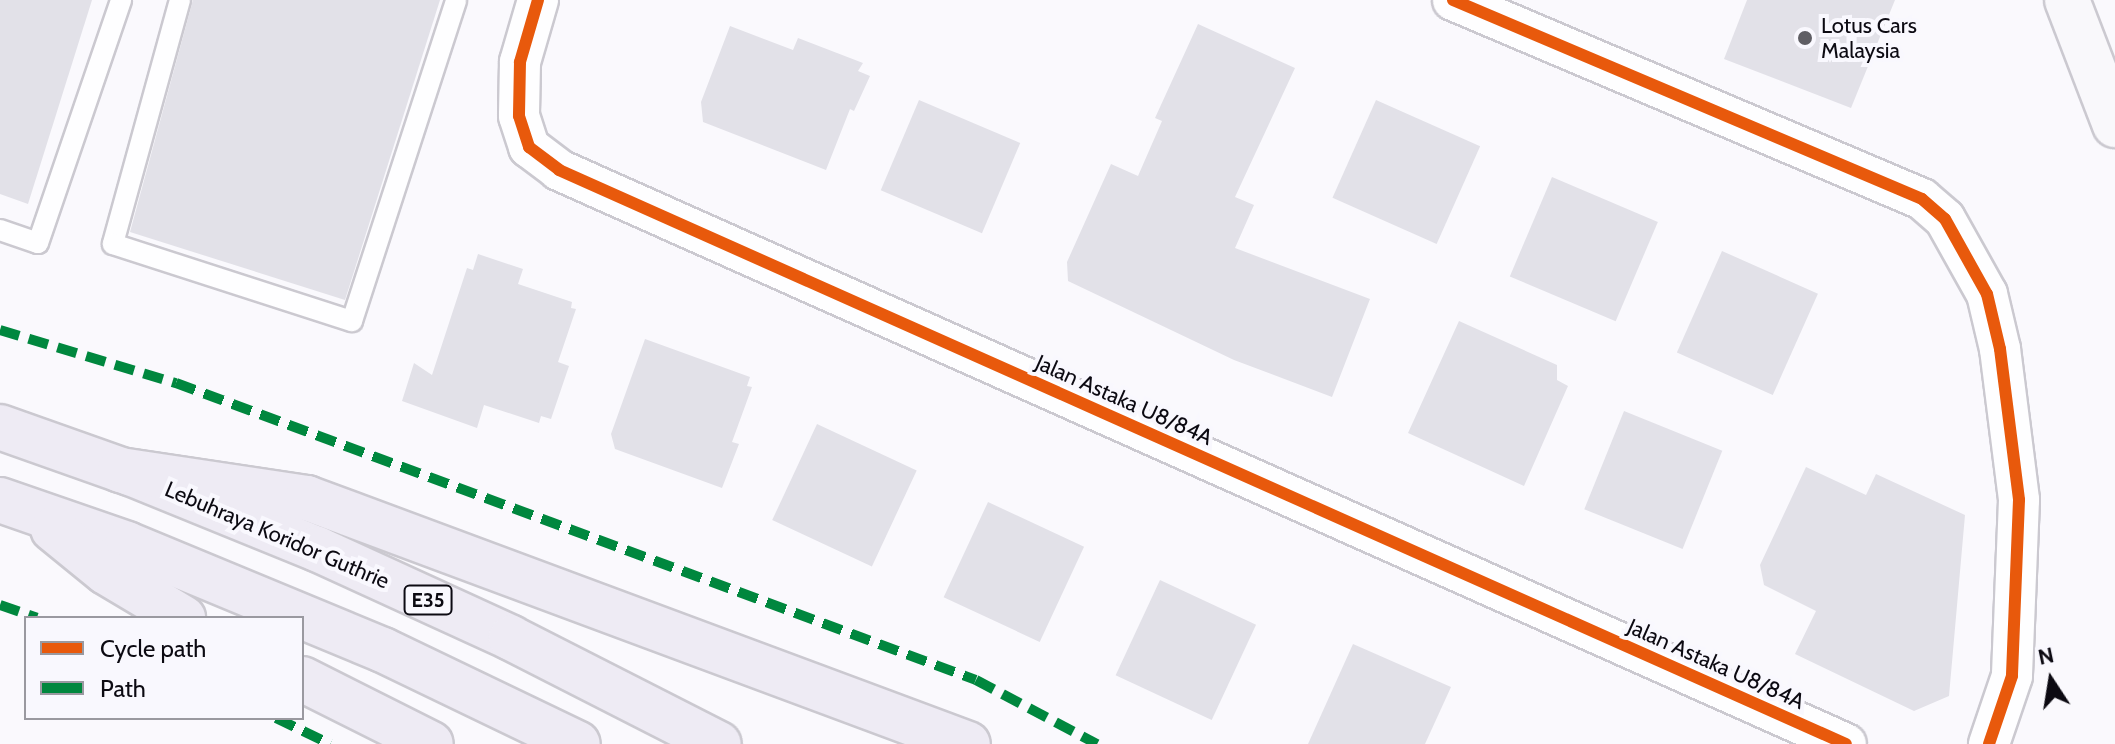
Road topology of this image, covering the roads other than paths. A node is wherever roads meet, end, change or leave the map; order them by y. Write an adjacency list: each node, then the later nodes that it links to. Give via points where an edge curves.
1 (121, 0): 8 (lane, via 38,243)
2 (180, 0): 3 (lane, via 113,244 352,321)
3 (456, 0)
4 (538, 0): 20 (street, Jalan Astaka U8/84A, via 520,62 519,116 529,147 559,170)
5 (1453, 0): 21 (street, via 1922,199 1945,219 1987,294 2000,349 2019,500 2012,676)
6 (2067, 0): 7 (main road)
7 (2115, 125)
8 (0, 230)
9 (0, 427): 10 (highway, Lebuhraya Koridor Guthrie / E35)
10 (120, 470): 18 (highway, Lebuhraya Koridor Guthrie / E35, via 358,568); 19 (highway, via 307,498)
11 (14, 504): 12 (highway, via 106,572); 13 (highway)
12 (180, 616)
13 (297, 616)
14 (304, 619): 17 (highway, via 383,650)
15 (304, 680): 16 (highway)
16 (431, 744)
17 (578, 744)
18 (719, 744)
19 (968, 744)
20 (1846, 744)
21 (1989, 744)

